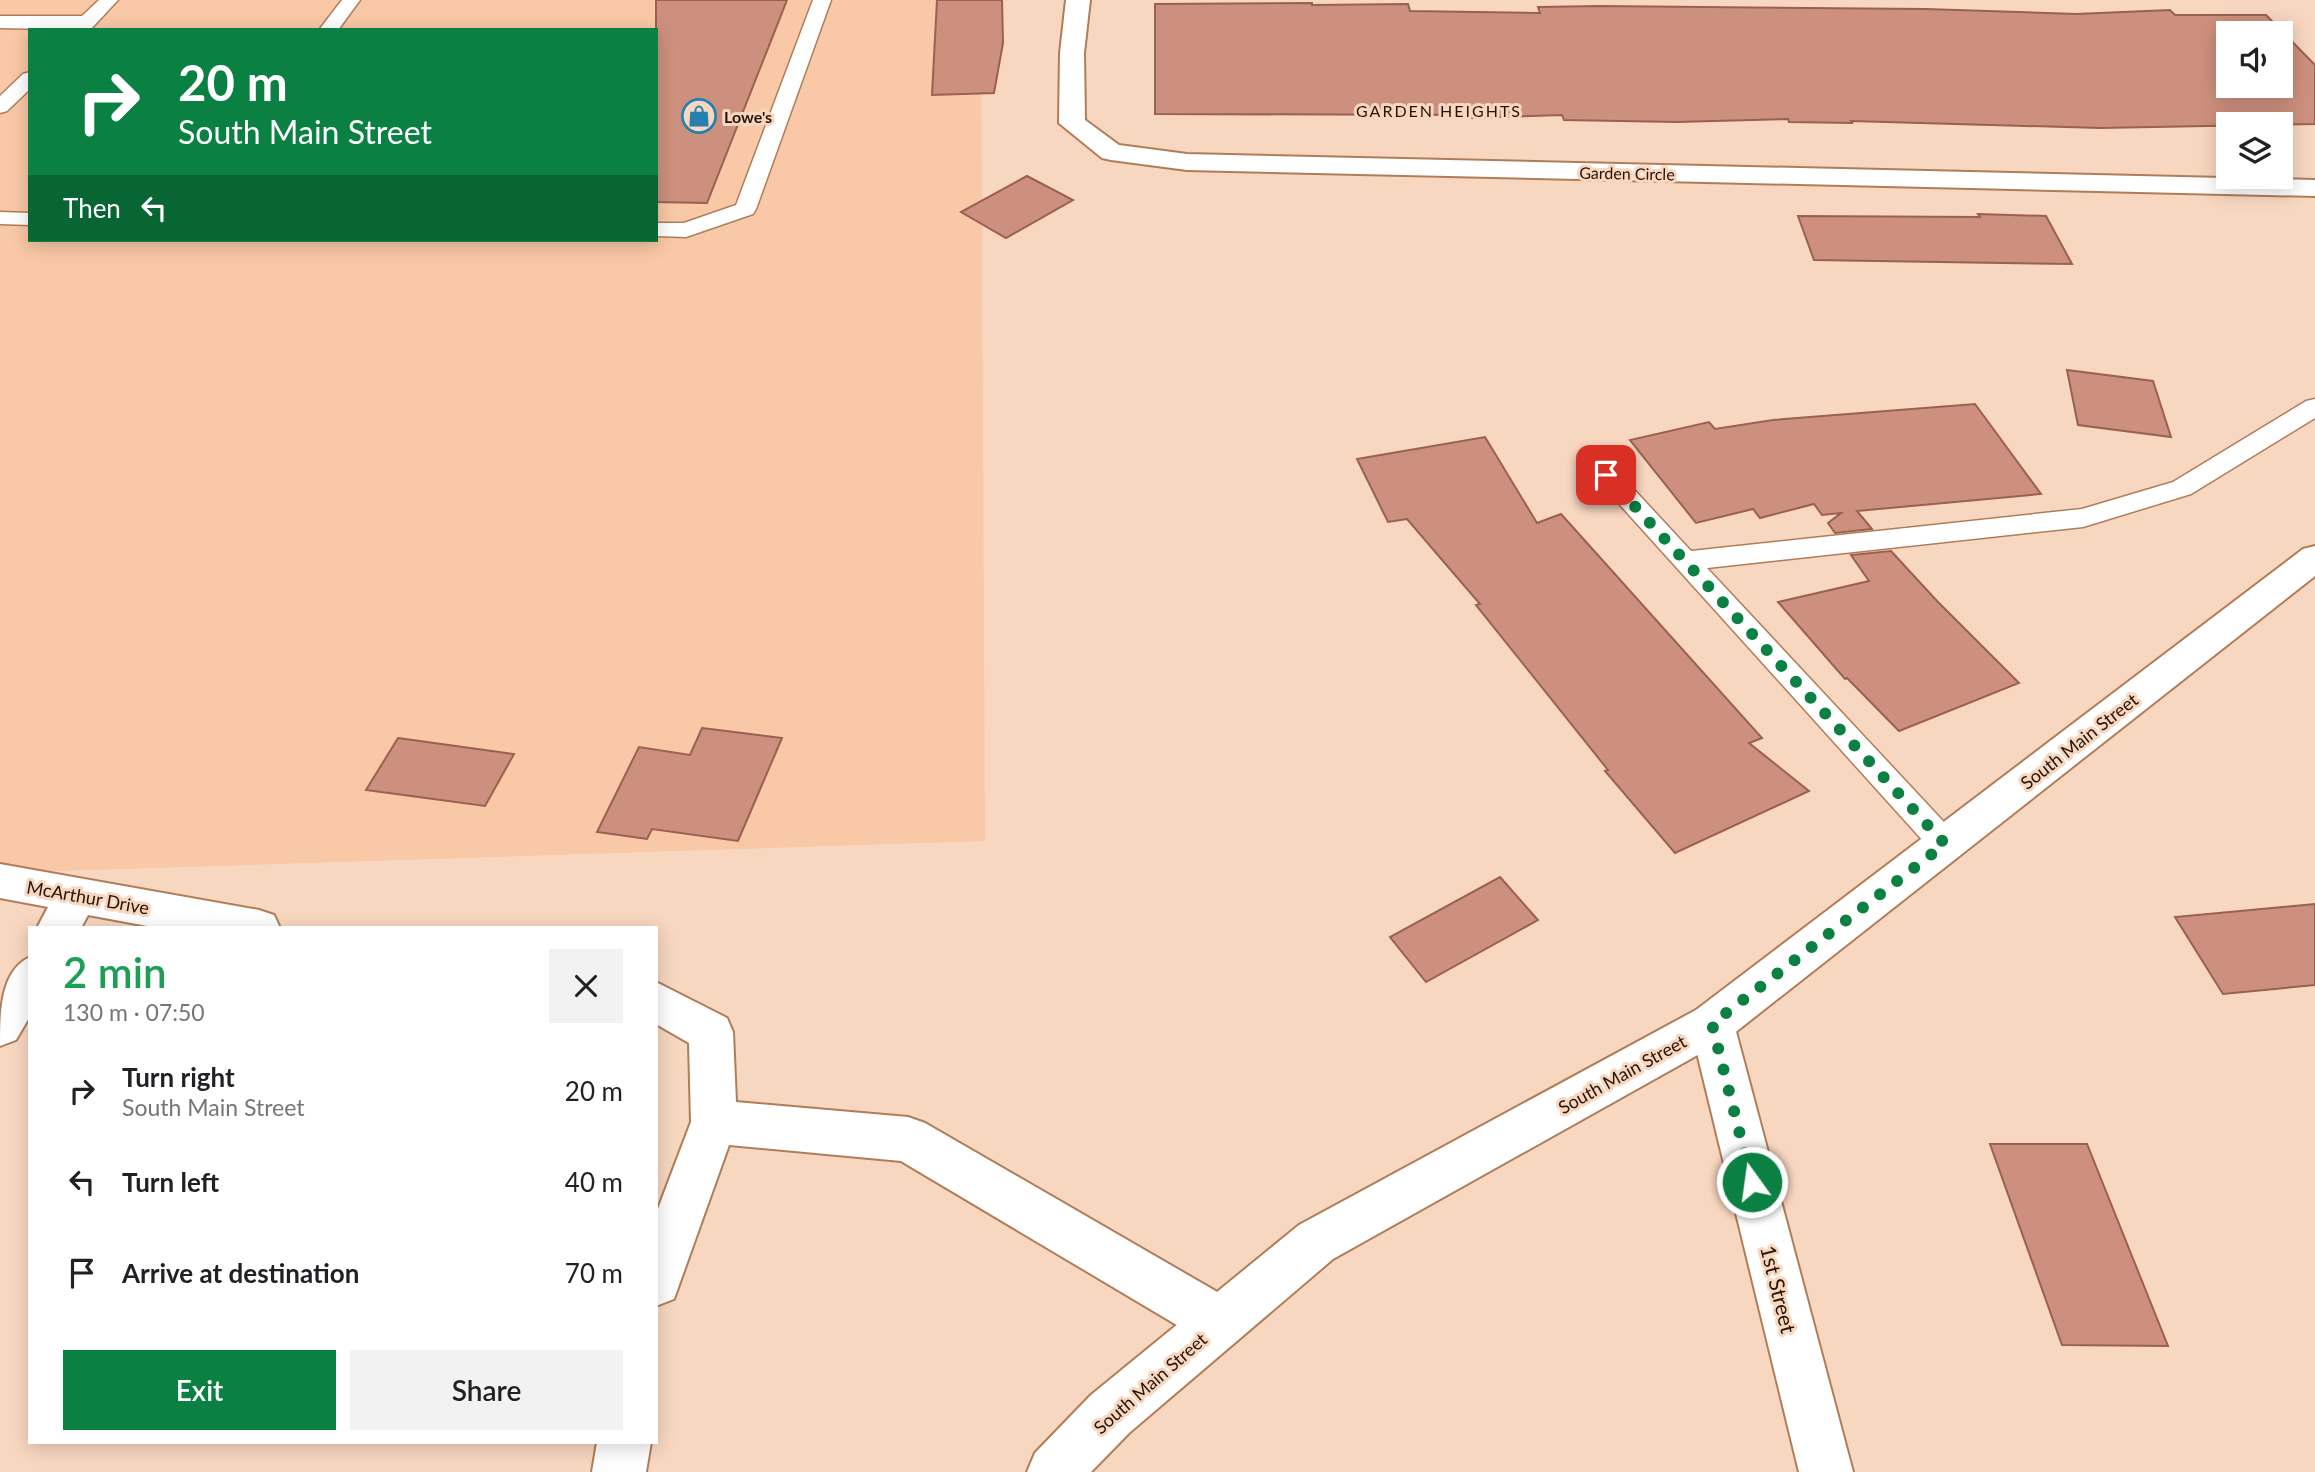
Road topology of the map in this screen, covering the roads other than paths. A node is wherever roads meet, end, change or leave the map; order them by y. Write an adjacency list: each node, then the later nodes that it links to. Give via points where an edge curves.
1 (109, 0): 6 (lane)
2 (351, 0): 7 (lane)
3 (822, 0): 13 (lane, via 745,209 687,230)
4 (1078, 0): 10 (street, Garden Circle, via 1072,123 1111,152 1186,162)
5 (0, 22): 6 (lane)
6 (83, 26)
7 (330, 28)
8 (28, 80): 9 (lane)
9 (0, 107)
10 (2315, 188)
11 (0, 218): 12 (lane)
12 (28, 219)
13 (658, 229)
14 (2315, 407): 17 (lane, via 2182,488 2083,519)
15 (1606, 475): 17 (lane)
16 (2315, 558): 18 (street, South Main Street)
17 (1685, 561): 18 (lane)
18 (1945, 844): 24 (street, South Main Street)
19 (0, 881): 20 (street, McArthur Drive)
20 (68, 911): 21 (street, McArthur Drive)
21 (237, 926)
22 (28, 979): 25 (street)
23 (658, 1002): 26 (street, via 711,1032)
24 (1712, 1024): 28 (street, South Main Street, via 1317,1242); 32 (street, 1st Street)
25 (0, 1026)
26 (714, 1122): 27 (street); 28 (street, via 908,1139)
27 (658, 1276)
28 (1220, 1322): 31 (street, South Main Street, via 1110,1414)
29 (624, 1444): 30 (street)
30 (619, 1472)
31 (1054, 1472)
32 (1826, 1472)

